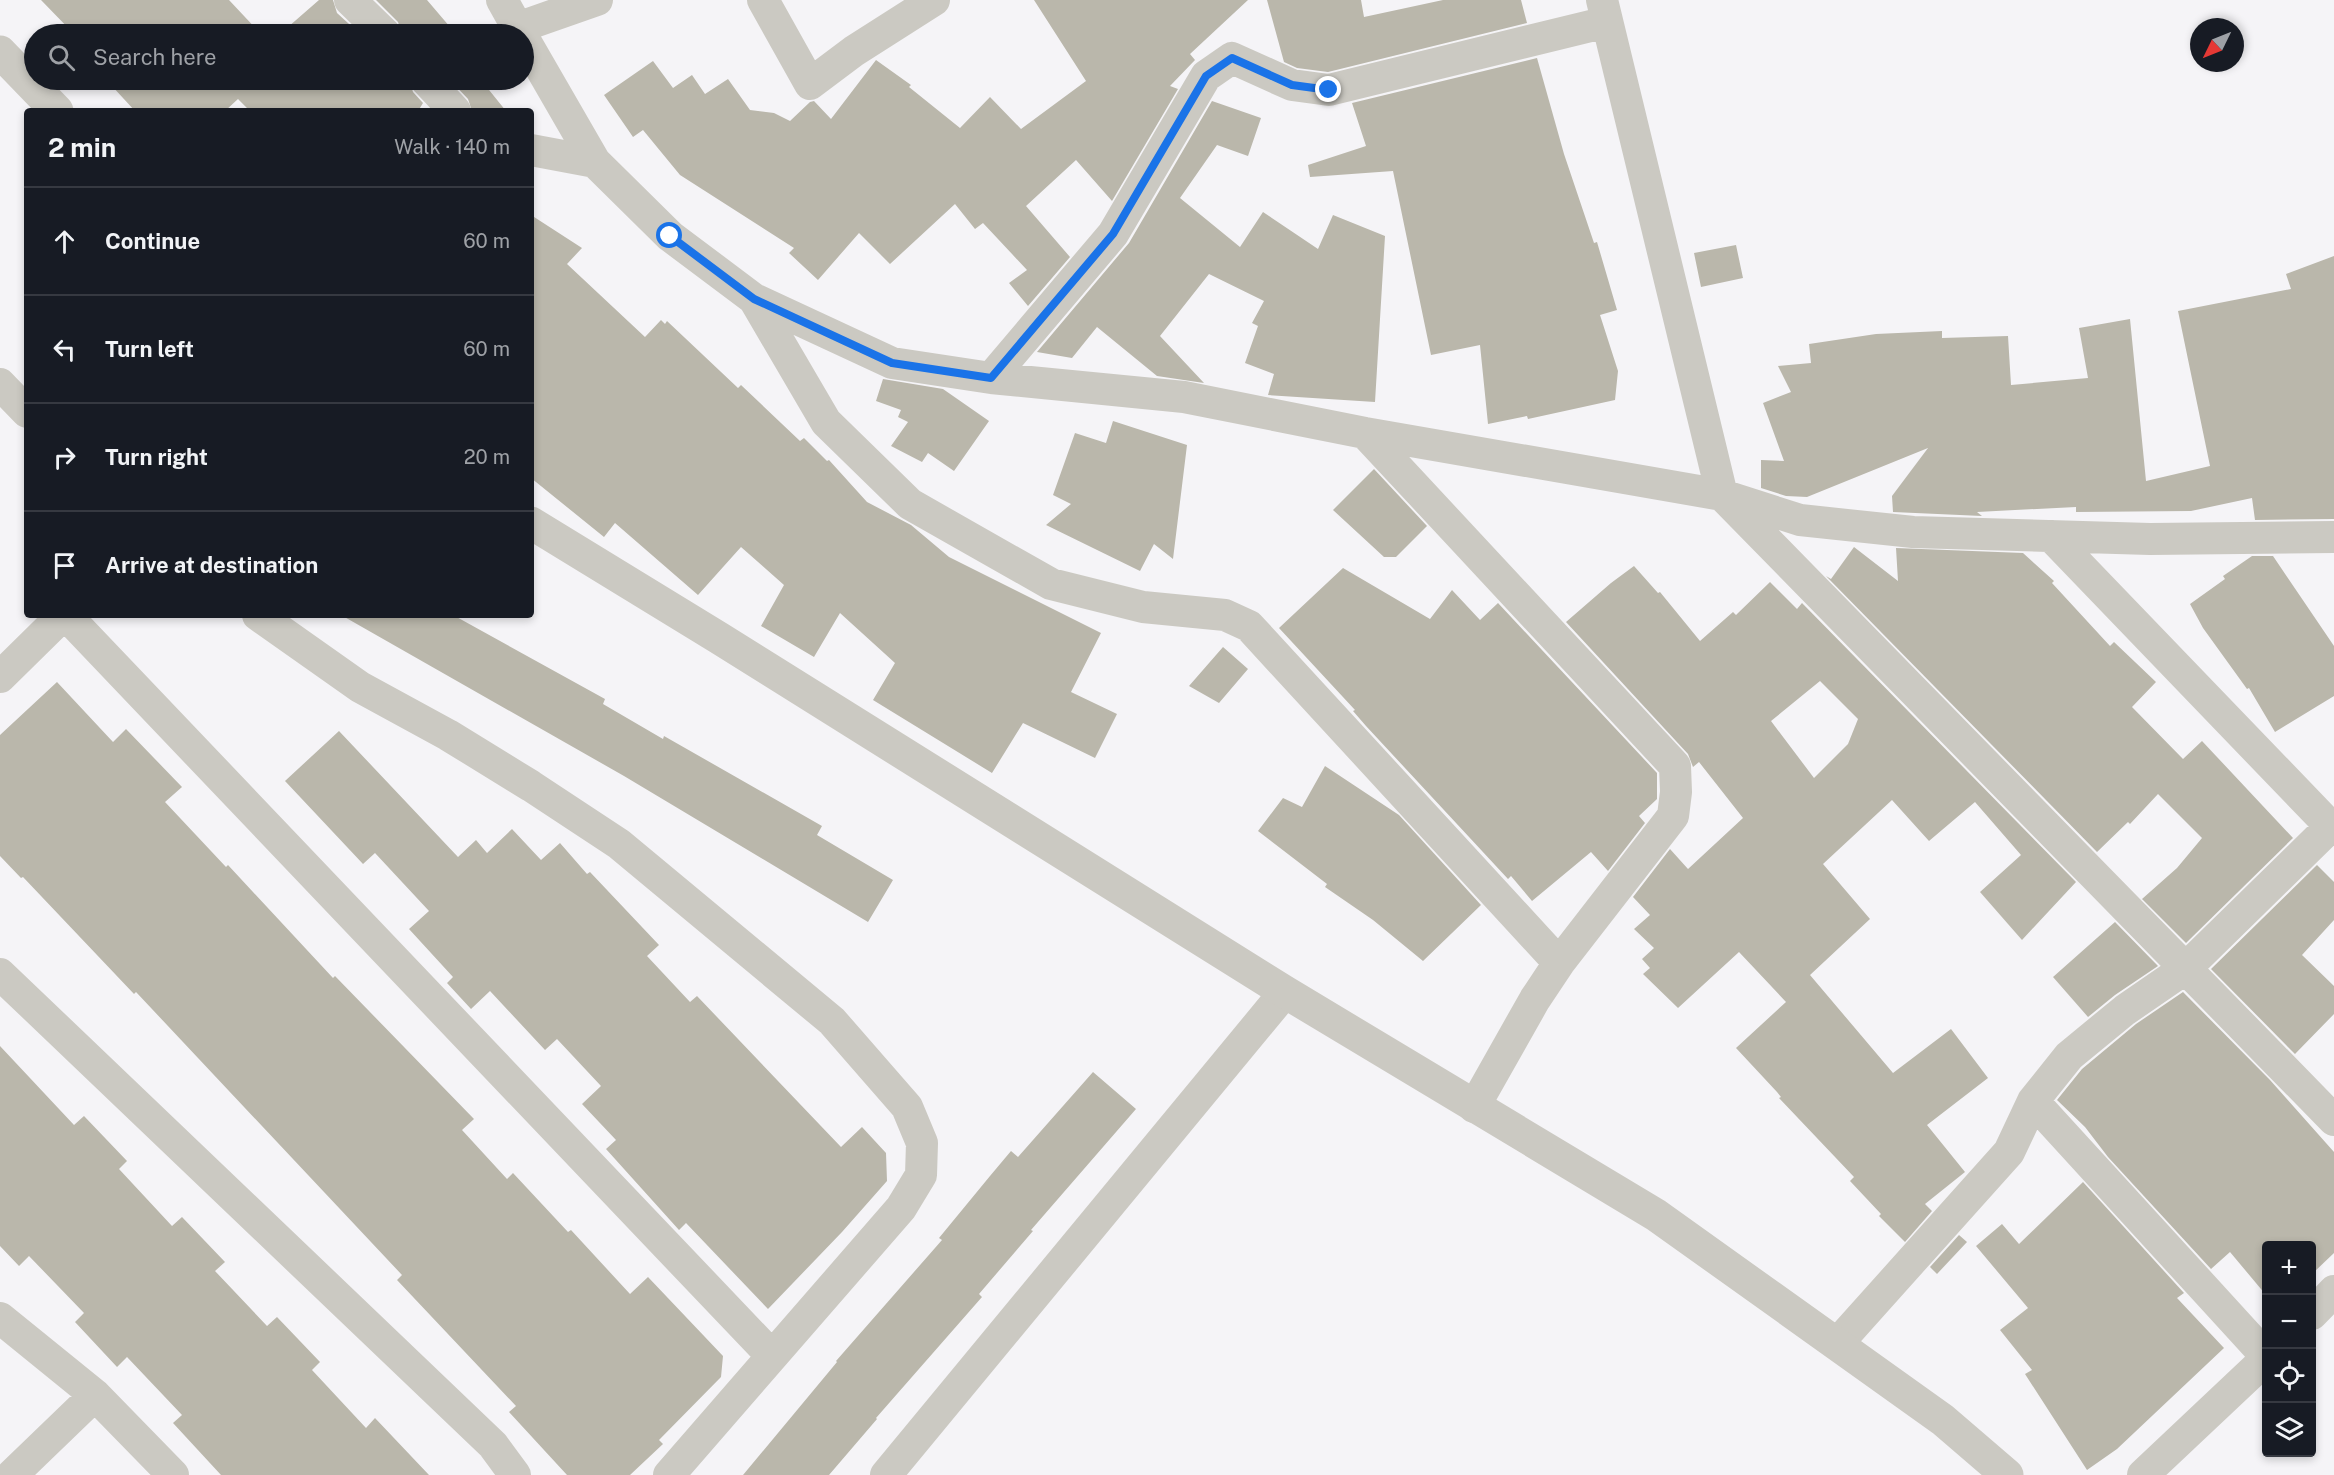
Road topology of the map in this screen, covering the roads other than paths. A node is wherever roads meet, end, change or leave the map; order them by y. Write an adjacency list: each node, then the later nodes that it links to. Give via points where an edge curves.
1 (350, 0): 7 (street)
2 (502, 0): 8 (street)
3 (597, 0): 9 (street)
4 (764, 0): 5 (street, via 810,84)
5 (934, 0)
6 (1604, 11): 20 (street, via 1329,90 1292,85 1232,58 1206,76 1113,234); 24 (street)
7 (375, 24)
8 (515, 24)
9 (534, 28)
10 (0, 52): 12 (street)
11 (534, 56): 18 (street)
12 (24, 77)
13 (37, 90): 15 (street)
14 (435, 90): 16 (street)
15 (54, 108)
16 (452, 108)
17 (534, 151): 18 (street)
18 (595, 162): 19 (street, via 670,236)
19 (754, 299): 20 (street, via 892,363); 33 (street, via 826,422 910,504 1051,584 1143,607 1225,615 1249,626)
20 (991, 378): 23 (street, via 1184,397)
21 (0, 384): 22 (street)
22 (24, 409)
23 (1365, 434): 24 (street); 33 (street, via 1675,766 1677,792 1673,816)
24 (1722, 495): 26 (street, via 1800,520 1913,532); 34 (street)
25 (534, 525): 36 (street)
26 (2051, 536): 27 (street); 32 (street)
27 (2334, 537)
28 (61, 618): 31 (street)
29 (67, 618): 45 (street)
30 (262, 618): 45 (street, via 360,687 448,735 619,844 832,1021 907,1107 922,1143 921,1175 901,1208)
31 (0, 677)
32 (2332, 828): 34 (street)
33 (1559, 963): 38 (street)
34 (2186, 968): 37 (street, via 2125,1010 2069,1056); 39 (street)
35 (0, 974): 50 (street, via 493,1445)
36 (1285, 992): 38 (street); 52 (street)
37 (2033, 1101): 43 (street, via 2008,1152); 44 (street)
38 (1474, 1107): 43 (street, via 1656,1215)
39 (2334, 1120)
40 (2334, 1292): 41 (street)
41 (2316, 1310)
42 (0, 1318): 47 (street)
43 (1837, 1344): 53 (street, via 1943,1420)
44 (2262, 1353)
45 (772, 1356): 51 (street)
46 (2262, 1361): 54 (street)
47 (95, 1395): 48 (street); 49 (street)
48 (12, 1475)
49 (173, 1475)
50 (514, 1475)
51 (669, 1475)
52 (886, 1475)
53 (2007, 1475)
54 (2143, 1475)

